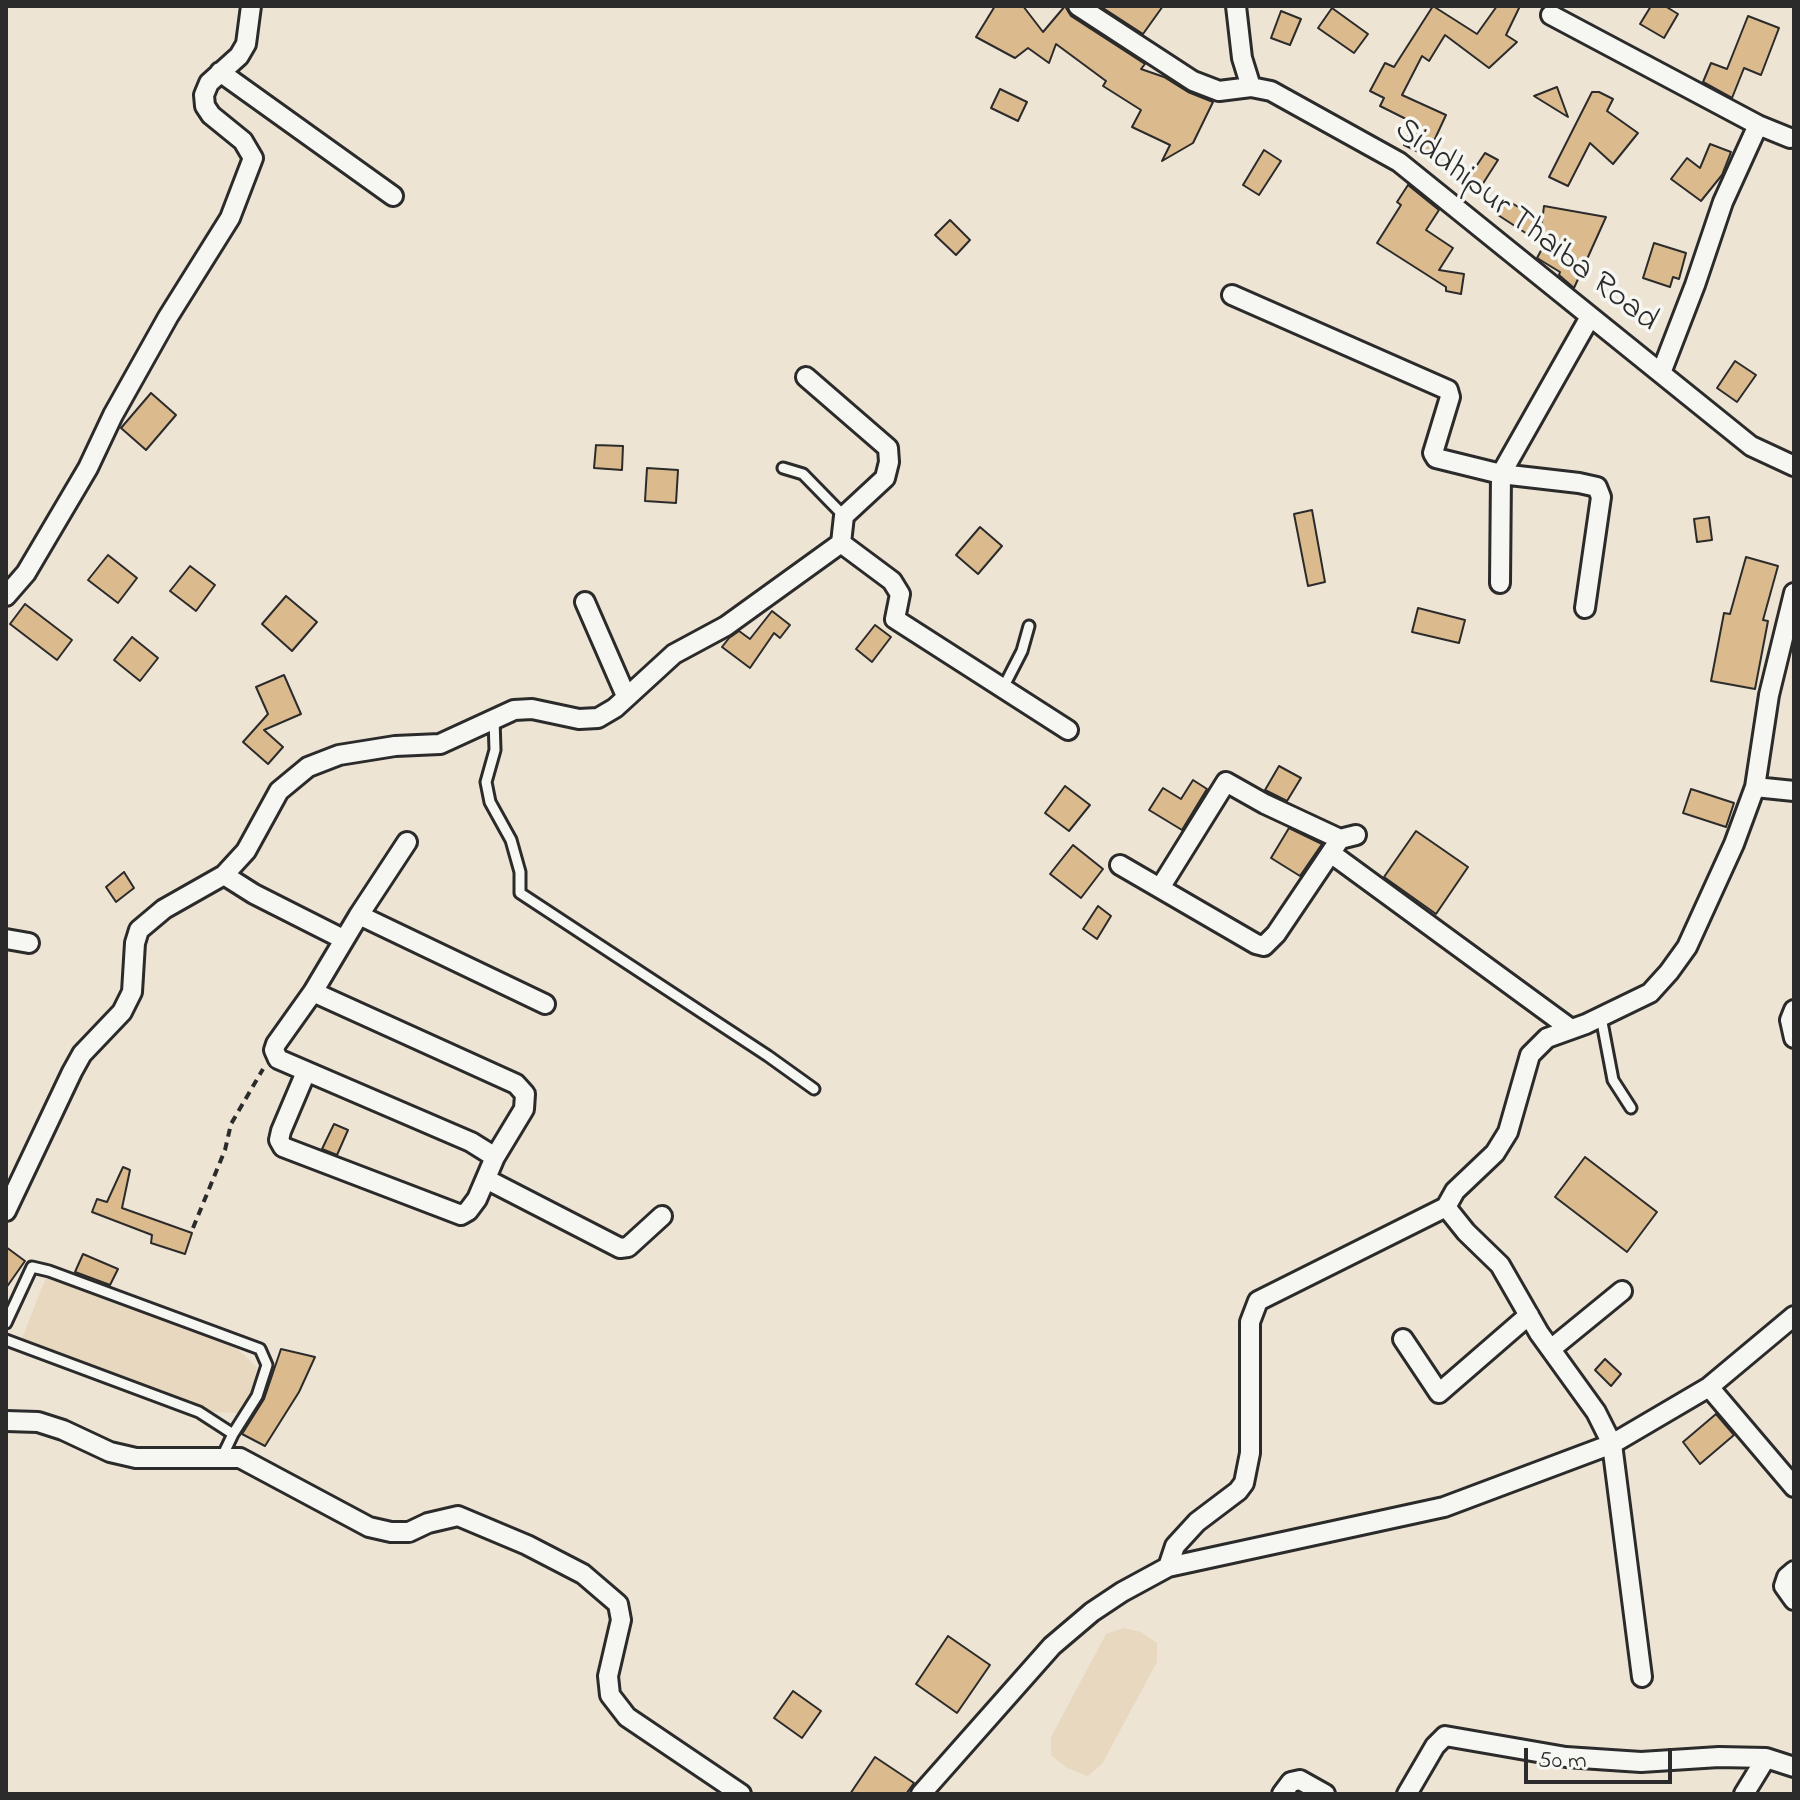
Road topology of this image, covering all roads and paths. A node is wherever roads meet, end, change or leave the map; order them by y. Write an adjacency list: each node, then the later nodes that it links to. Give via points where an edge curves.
1 (251, 6): 5 (street, via 246,44)
2 (1078, 6): 6 (street, Siddhipur Thaiba Road, via 1193,81 1219,91)
3 (1236, 6): 6 (street)
4 (1551, 15): 7 (street)
5 (220, 72): 9 (street); 21 (street, via 209,83 205,106 243,141 253,158 230,218 168,317 42,547)
6 (1251, 87): 11 (street, Siddhipur Thaiba Road, via 1271,91 1399,162)
7 (1758, 125): 8 (street); 12 (street, via 1723,202)
8 (1790, 138)
9 (393, 196)
10 (1232, 295): 16 (street, via 1448,390 1433,455)
11 (1590, 317): 12 (street, Siddhipur Thaiba Road); 16 (street)
12 (1661, 373): 14 (street, Siddhipur Thaiba Road, via 1751,446)
13 (806, 377): 17 (street, via 888,448 885,478)
14 (1794, 466)
15 (783, 468): 17 (lane, via 803,474)
16 (1501, 474): 19 (street); 23 (street, via 1597,487 1601,497)
17 (844, 516): 18 (street)
18 (841, 543): 25 (street, via 892,581 900,594 895,619); 26 (street, via 726,626 674,654)
19 (1500, 583)
20 (1794, 593): 29 (street, via 1769,695)
21 (6, 596)
22 (585, 602): 26 (street)
23 (1585, 608)
24 (1029, 626): 25 (lane)
25 (1003, 688): 28 (street)
26 (626, 696): 27 (street, via 598,718 523,709)
27 (494, 719): 34 (street, via 440,744 339,755 308,767 279,791 246,851); 48 (lane, via 495,750 486,782 490,802 511,840 520,893)
28 (1068, 730)
29 (1755, 787): 30 (street); 43 (street, via 1687,947 1650,993)
30 (1794, 791)
31 (407, 842): 36 (street)
32 (1342, 843): 35 (street, via 1264,946); 35 (street, via 1226,782); 44 (street)
33 (1120, 865): 35 (street)
34 (224, 875): 38 (street); 53 (street, via 164,909 139,930 132,992 122,1012 82,1054)
35 (1160, 888)
36 (359, 915): 38 (street); 41 (street)
37 (6, 939): 39 (street)
38 (343, 939): 40 (street)
39 (29, 943)
40 (313, 992): 46 (street); 50 (street, via 516,1084 525,1094 524,1109)
41 (545, 1004)
42 (1794, 1010): 45 (street)
43 (1601, 1017): 44 (street); 49 (lane, via 1613,1080)
44 (1571, 1029): 52 (street, via 1547,1038 1530,1055 1508,1132)
45 (1794, 1038)
46 (274, 1050): 47 (street, via 278,1059); 55 (path, via 231,1124)
47 (306, 1072): 50 (street); 51 (street, via 281,1131 283,1147 461,1215 477,1199)
48 (814, 1089)
49 (1631, 1108)
50 (495, 1157): 51 (street)
51 (486, 1179): 54 (street, via 620,1248 628,1247)
52 (1446, 1207): 57 (street, via 1500,1265); 69 (street, via 1258,1301 1250,1322 1250,1453 1244,1483 1175,1546)
53 (6, 1211)
54 (662, 1216)
55 (193, 1228)
56 (1622, 1291): 62 (street)
57 (1529, 1315): 60 (street, via 1439,1393); 62 (street)
58 (1794, 1316): 63 (street)
59 (6, 1323): 65 (lane, via 32,1267 260,1349 267,1365 257,1396)
60 (1403, 1339)
61 (6, 1340): 65 (lane, via 199,1412)
62 (1551, 1349): 66 (street)
63 (1709, 1387): 66 (street); 68 (street)
64 (6, 1421): 67 (street, via 38,1422 136,1458)
65 (233, 1434): 67 (lane)
66 (1612, 1444): 69 (street, via 1444,1507); 72 (street)
67 (222, 1457): 75 (street, via 240,1458 369,1527 409,1532 458,1516 583,1574 618,1604 621,1620 608,1676 610,1695 627,1717)
68 (1794, 1487)
69 (1168, 1567): 76 (street, via 1112,1599 1052,1646)
70 (1794, 1571): 71 (street, via 1784,1586)
71 (1794, 1600)
72 (1642, 1677)
73 (1766, 1758): 74 (street); 79 (street, via 1641,1762 1566,1757 1445,1736); 80 (street)
74 (1794, 1767)
75 (741, 1794)
76 (921, 1794)
77 (1282, 1794): 78 (street, via 1300,1780)
78 (1325, 1794)
79 (1407, 1794)
80 (1744, 1794)

